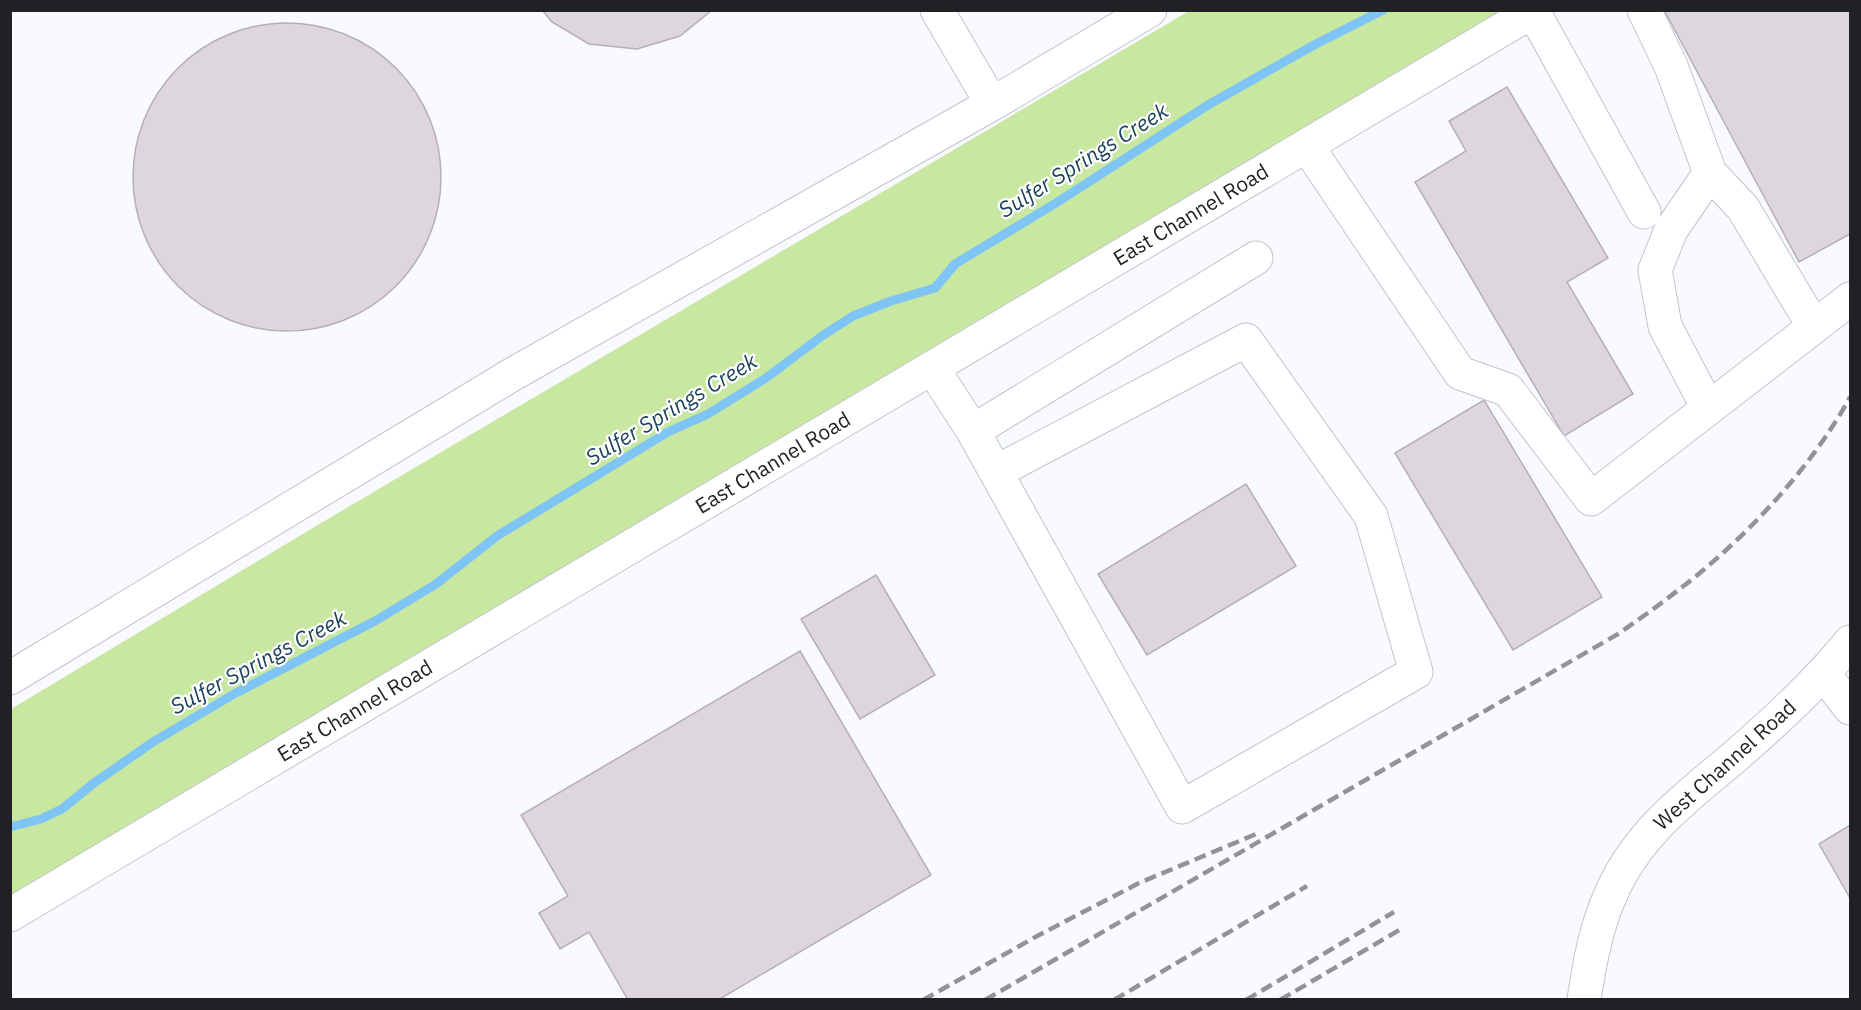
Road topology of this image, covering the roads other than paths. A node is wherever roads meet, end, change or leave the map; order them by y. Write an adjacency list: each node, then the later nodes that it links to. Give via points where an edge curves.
1 (937, 10): 5 (street)
2 (1150, 10): 5 (street)
3 (1644, 10): 7 (street, via 1671,66)
4 (1534, 11): 6 (street, East Channel Road); 8 (street)
5 (992, 104): 18 (street, via 513,374)
6 (1307, 146): 12 (street, East Channel Road); 13 (street, via 1460,374 1508,390 1591,499)
7 (1710, 173): 11 (street, via 1743,208); 13 (street, via 1671,230 1655,270 1665,326)
8 (1644, 212)
9 (1256, 258): 14 (street)
10 (1851, 299): 11 (street)
11 (1814, 327): 13 (street)
12 (933, 369): 14 (street); 20 (street, East Channel Road)
13 (1708, 408)
14 (973, 431): 15 (street)
15 (996, 472): 15 (street, via 1182,807 1416,672 1371,516 1246,340)
16 (1851, 642): 17 (street, West Channel Road)
17 (1824, 674): 19 (street); 21 (street, West Channel Road, via 1664,817 1633,855 1611,894 1595,942)
18 (10, 678)
19 (1851, 708)
20 (10, 915)
21 (1584, 999)

